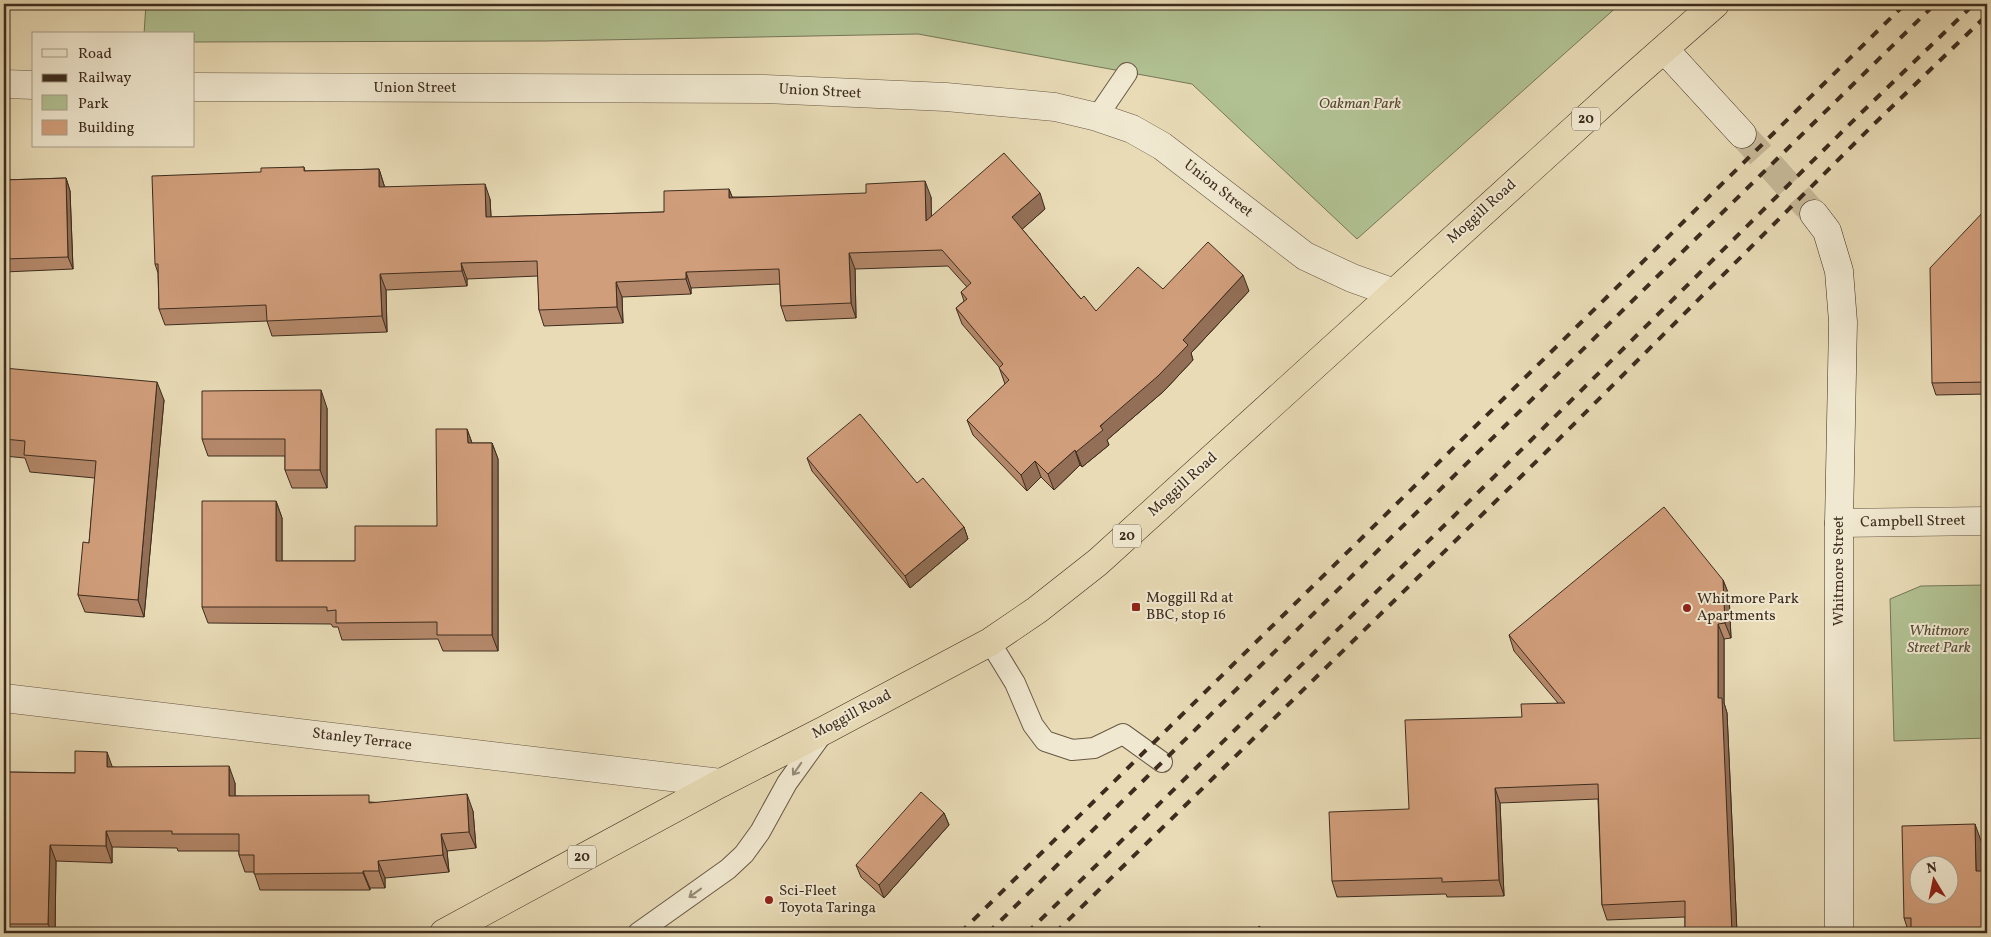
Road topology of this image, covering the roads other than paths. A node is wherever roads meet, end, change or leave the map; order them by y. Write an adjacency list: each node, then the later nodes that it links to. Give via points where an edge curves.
1 (1715, 4): 2 (highway, Moggill Road / 20)
2 (1665, 50): 8 (street); 10 (highway, Moggill Road / 20)
3 (1127, 74): 7 (lane)
4 (4, 84): 5 (street)
5 (32, 85)
6 (195, 87): 7 (street, Union Street, via 765,89 946,97 1055,107)
7 (1097, 117): 10 (street, Union Street, via 1132,129 1162,146 1305,256 1352,278)
8 (1742, 134)
9 (1814, 214): 12 (street, Whitmore Street, via 1827,231 1839,271 1843,322)
10 (1394, 292): 13 (highway, Moggill Road / 20, via 1098,562 1038,610)
11 (1987, 521): 12 (street, Campbell Street)
12 (1839, 523): 20 (street, Whitmore Street)
13 (990, 642): 15 (highway, Moggill Road / 20); 16 (lane, via 1045,740 1072,750 1094,748 1122,734)
14 (4, 698): 17 (street, Stanley Terrace)
15 (825, 730): 17 (highway, Moggill Road / 20); 19 (lane, one-way to 19, via 787,783 744,854)
16 (1162, 762)
17 (720, 783): 18 (highway, Moggill Road / 20)
18 (444, 933)
19 (638, 933)
20 (1839, 933)

